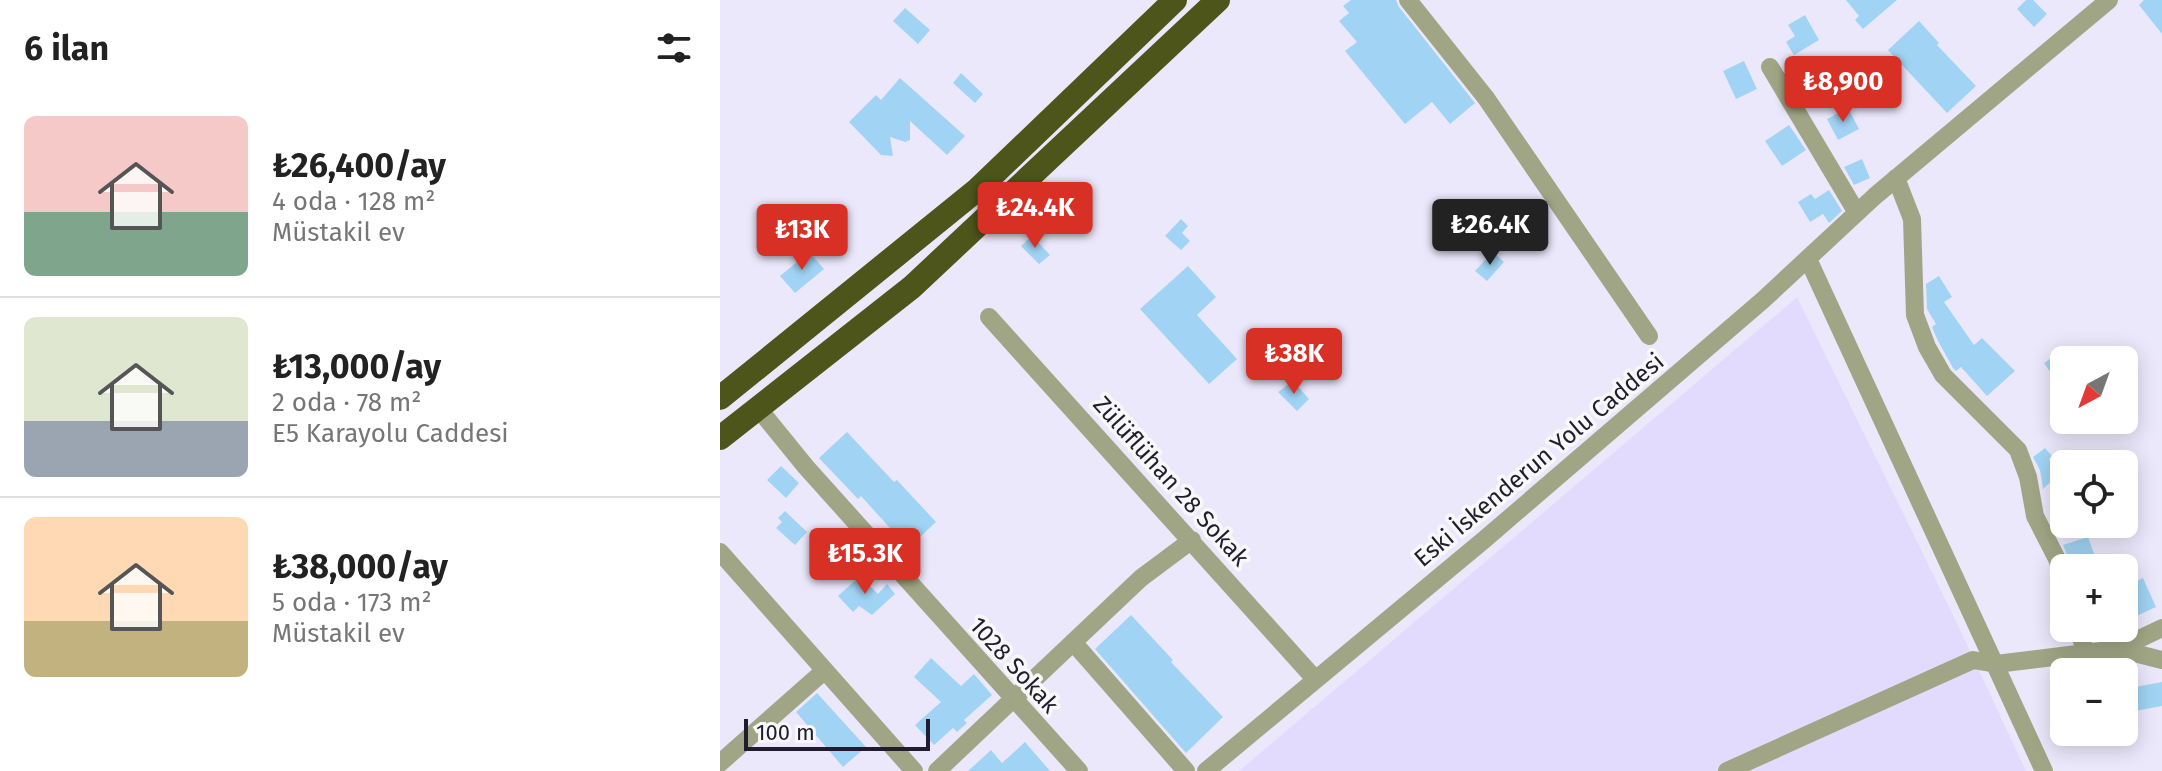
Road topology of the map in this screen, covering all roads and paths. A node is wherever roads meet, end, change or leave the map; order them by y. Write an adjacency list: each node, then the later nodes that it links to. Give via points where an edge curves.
1 (1175, 0): 11 (highway, via 978,189)
2 (1218, 0): 12 (highway, via 912,287)
3 (1408, 0): 10 (street, via 1486,98)
4 (2109, 0): 6 (street, Eski İskenderun Yolu Caddesi)
5 (1770, 67): 7 (street)
6 (1896, 178): 7 (street, Eski İskenderun Yolu Caddesi); 16 (street, via 1912,219 1915,315 1927,347 1943,375 2018,450 2035,516)
7 (1857, 213): 8 (street, Eski İskenderun Yolu Caddesi)
8 (1808, 259): 23 (street); 25 (street, Eski İskenderun Yolu Caddesi)
9 (989, 317): 14 (street, Zülüflühan 28 Sokak)
10 (1649, 336)
11 (720, 398)
12 (758, 408): 13 (highway); 26 (street, 1028 Sokak)
13 (720, 438)
14 (1192, 540): 18 (street, via 1141,578); 25 (street, Zülüflühan 28 Sokak)
15 (720, 552): 24 (street)
16 (2054, 554)
17 (2162, 628): 20 (street)
18 (1073, 642): 26 (street); 31 (street)
19 (2082, 642): 21 (street)
20 (2118, 649): 21 (street); 22 (street)
21 (2085, 651): 23 (street)
22 (2162, 660)
23 (1996, 664): 33 (street, via 1973,660); 34 (street)
24 (824, 671): 27 (street); 28 (street)
25 (1315, 679): 32 (street, Eski İskenderun Yolu Caddesi)
26 (1013, 700): 29 (street); 30 (street, 1028 Sokak)
27 (720, 763)
28 (914, 771)
29 (937, 771)
30 (1079, 771)
31 (1186, 771)
32 (1206, 771)
33 (1727, 771)
34 (2044, 771)

